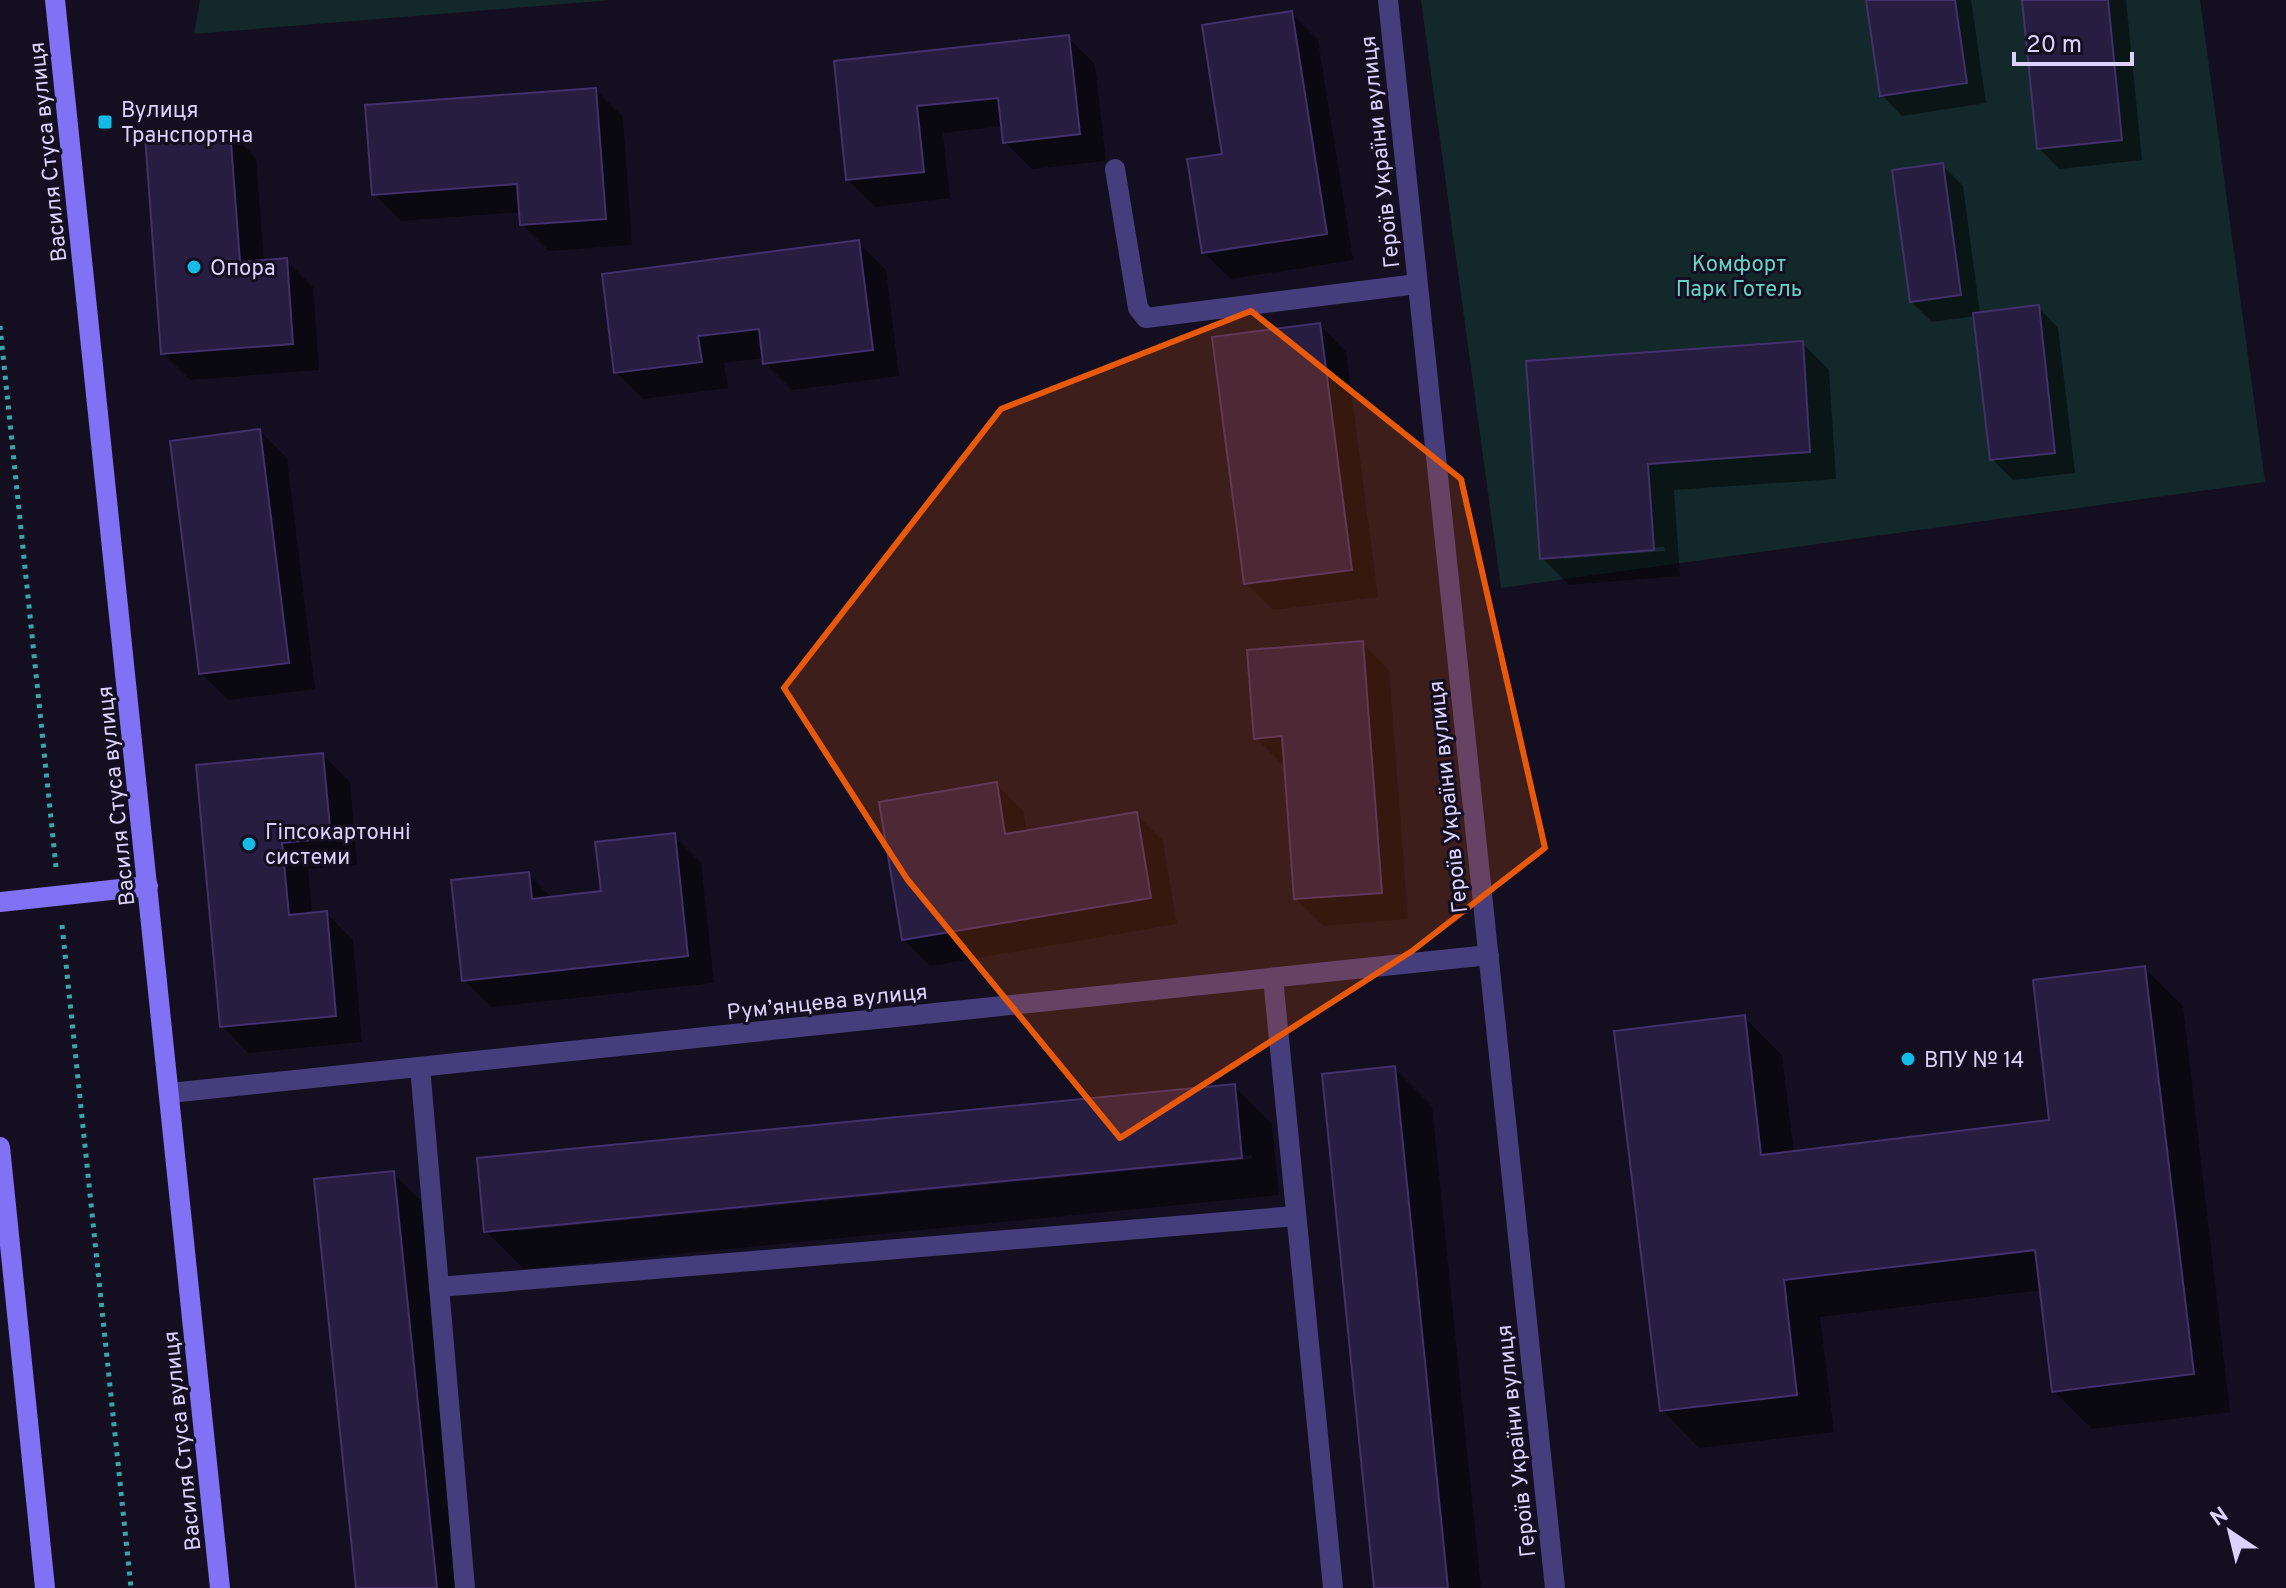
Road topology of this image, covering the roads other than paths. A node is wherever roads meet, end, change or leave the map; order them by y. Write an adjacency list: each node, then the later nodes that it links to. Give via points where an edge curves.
1 (55, 0): 5 (street, Василя Стуса вулиця)
2 (1388, 0): 4 (street, Героїв України вулиця)
3 (1115, 169): 4 (street, via 1138,308 1146,318)
4 (1417, 284): 7 (street, Героїв України вулиця)
5 (148, 886): 6 (street); 10 (street, Василя Стуса вулиця)
6 (0, 902)
7 (1489, 955): 8 (street, Рум’янцева вулиця); 18 (street, Героїв України вулиця)
8 (1273, 978): 9 (street, Рум’янцева вулиця); 12 (street)
9 (420, 1067): 10 (street, Рум’янцева вулиця); 13 (street)
10 (170, 1093): 15 (street, Василя Стуса вулиця)
11 (0, 1147): 14 (street)
12 (1296, 1216): 13 (street); 17 (street)
13 (439, 1287): 16 (street)
14 (45, 1588)
15 (220, 1588)
16 (465, 1588)
17 (1333, 1588)
18 (1555, 1588)

